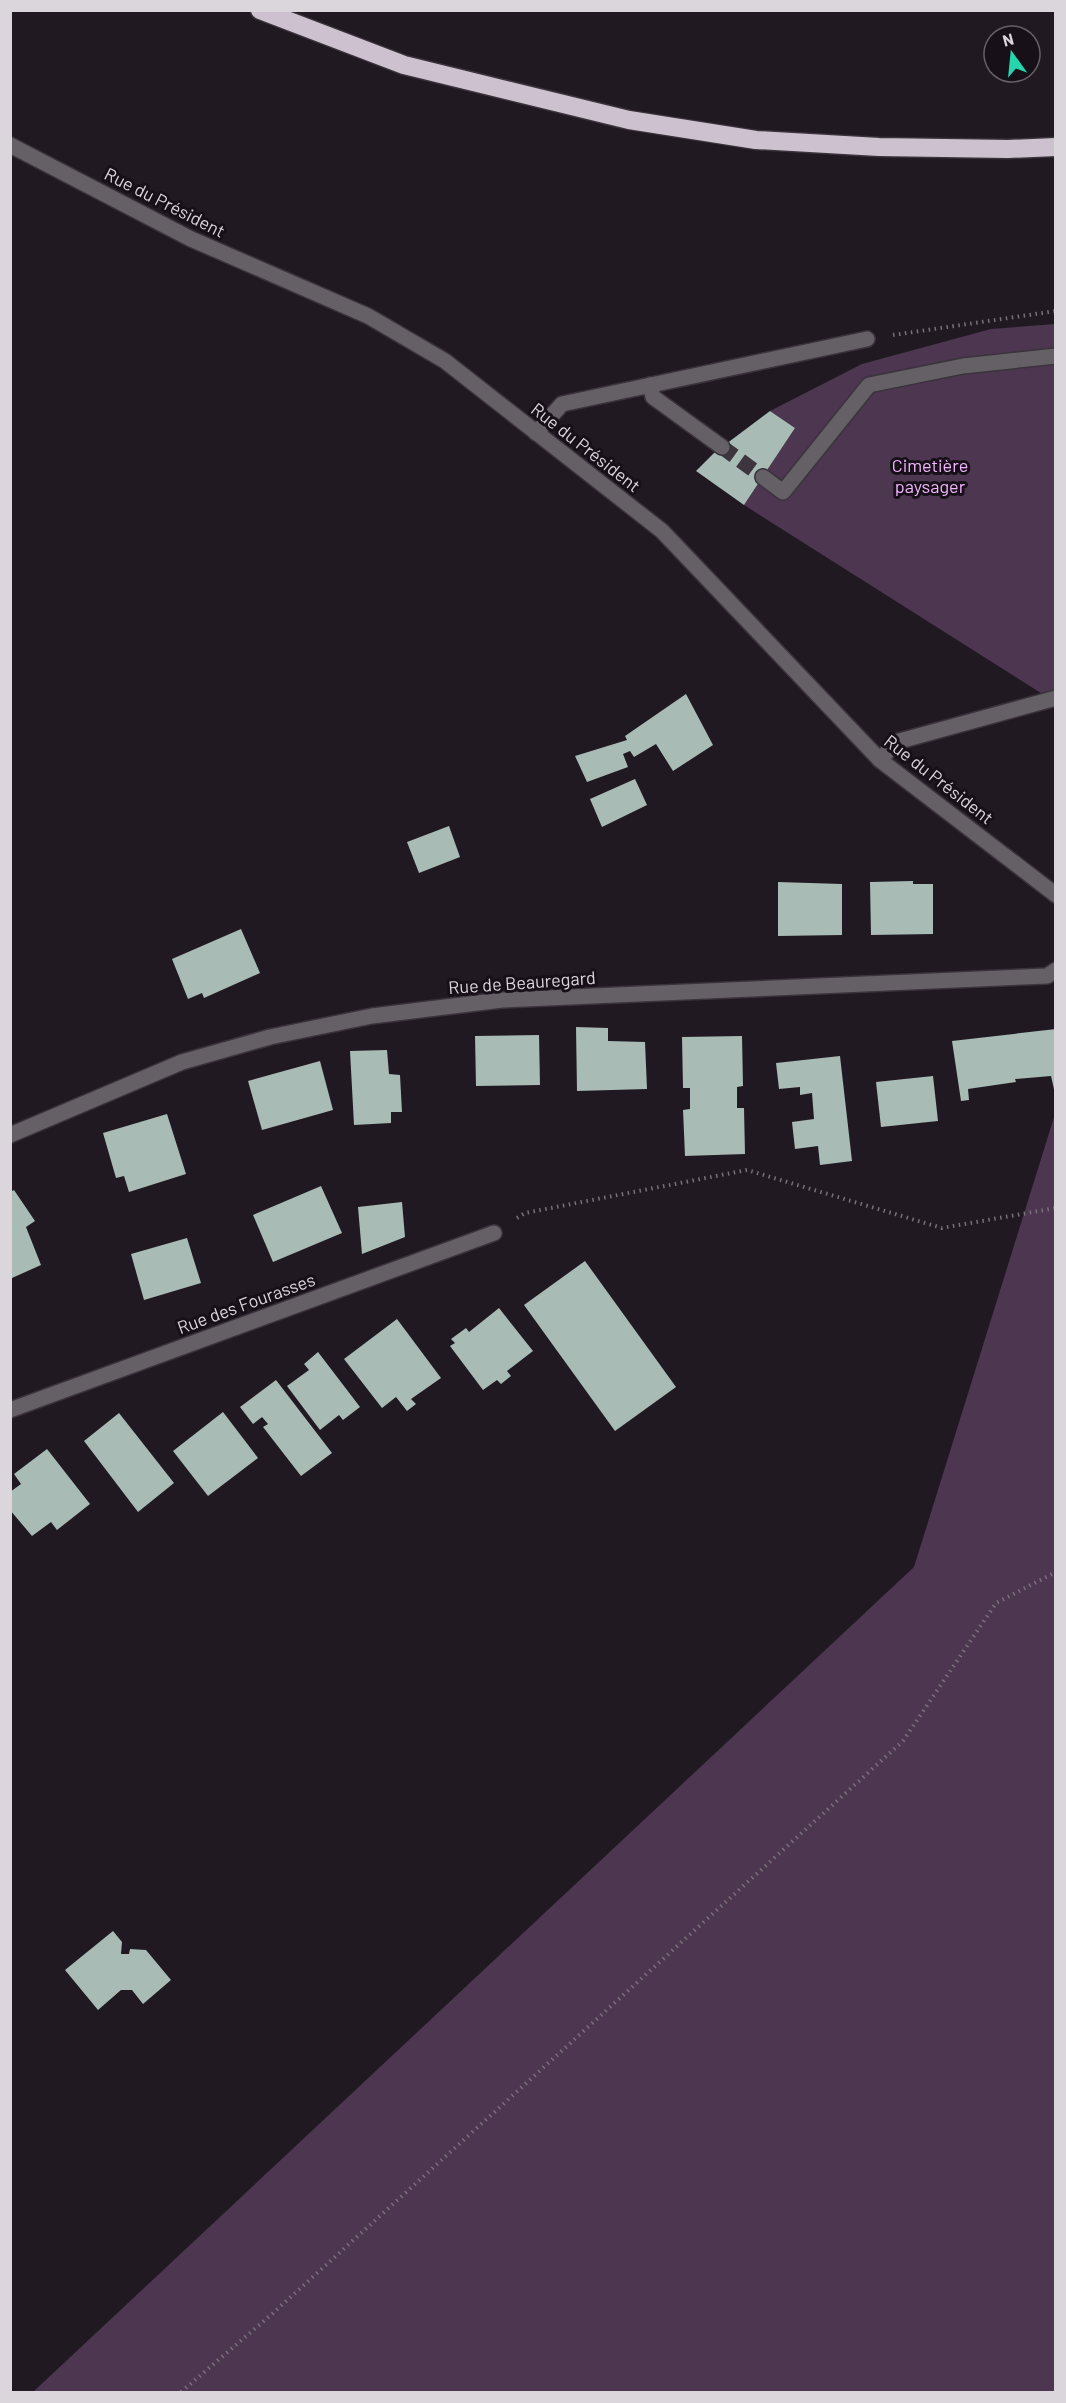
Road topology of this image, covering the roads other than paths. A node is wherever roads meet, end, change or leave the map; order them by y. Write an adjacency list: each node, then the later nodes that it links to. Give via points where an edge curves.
1 (260, 10): 3 (highway, via 404,65 629,120 756,140 879,147)
2 (10, 146): 7 (street, Rue du Président, via 191,239 368,316 445,361)
3 (1056, 147)
4 (867, 339): 6 (street)
5 (1056, 356): 9 (street, via 963,366 869,385 783,492)
6 (650, 385): 7 (street, via 562,404); 8 (street, via 653,397)
7 (536, 433): 11 (street, Rue du Président, via 662,531)
8 (722, 447)
9 (763, 477)
10 (1056, 698): 11 (street, via 896,742)
11 (880, 760): 12 (street, Rue du Président)
12 (1056, 895)
13 (1056, 970): 14 (street, Rue de Beauregard, via 1047,976 502,1000 372,1016 270,1037 182,1062)
14 (10, 1135)
15 (494, 1233): 16 (street, Rue des Fourasses)
16 (10, 1410)

